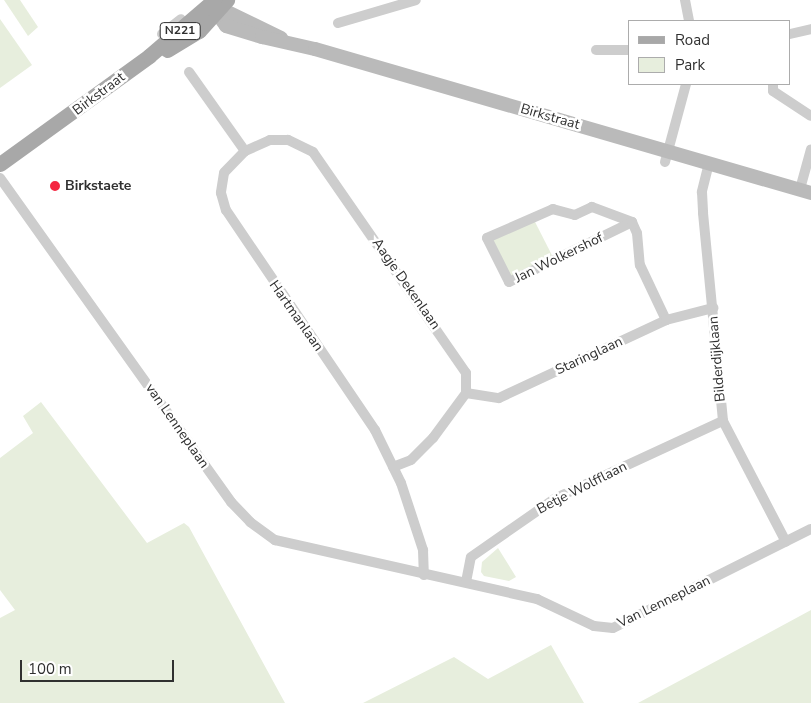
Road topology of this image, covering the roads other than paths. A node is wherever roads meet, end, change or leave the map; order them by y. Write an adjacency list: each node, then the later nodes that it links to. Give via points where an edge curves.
1 (416, 0): 5 (street)
2 (685, 0): 4 (street)
3 (215, 4): 7 (street); 15 (main road, Birkstraat / N221, via 185,41 149,56); 18 (main road, Birkstraat, via 288,42)
4 (689, 20)
5 (338, 24)
6 (811, 29): 8 (street)
7 (162, 34)
8 (791, 34)
9 (596, 50): 10 (street)
10 (628, 50)
11 (189, 72): 17 (street)
12 (686, 85): 18 (street)
13 (773, 87): 14 (street)
14 (811, 116)
15 (48, 131): 20 (main road, Birkstraat / N221, via 26,143); 21 (main road, Birkstraat / N221, via 32,151)
16 (811, 149): 22 (street)
17 (245, 151): 26 (street, Aagje Dekenlaan, via 270,140 288,140 312,152 459,360 466,373); 28 (street, Hartmanlaan, via 224,173 221,193 226,210 375,430)
18 (666, 156): 19 (main road, Birkstraat)
19 (709, 162): 22 (main road, Birkstraat); 24 (street, Bilderdijklaan, via 702,192)
20 (0, 164)
21 (0, 177): 31 (street, van Lenneplaan, via 231,502 250,522 275,540)
22 (805, 191)
23 (632, 222): 23 (street, Jan Wolkershof, via 626,217 592,207 575,215 553,209 487,238 509,282); 25 (street, via 637,233 640,265)
24 (713, 308): 25 (street, Staringlaan); 27 (street, Bilderdijklaan)
25 (666, 320): 26 (street, Staringlaan, via 499,398)
26 (466, 393): 28 (street, via 433,438 411,460)
27 (723, 421): 30 (street, Bilderdijklaan); 32 (street, Betje Wolfflaan, via 556,498 471,557)
28 (393, 467): 31 (street, Hartmanlaan, via 423,550)
29 (811, 529): 30 (street, Van Lenneplaan)
30 (786, 542): 32 (street, Van Lenneplaan, via 613,628 594,626 537,599)
31 (424, 574): 32 (street, Van Lenneplaan)
32 (466, 582)

